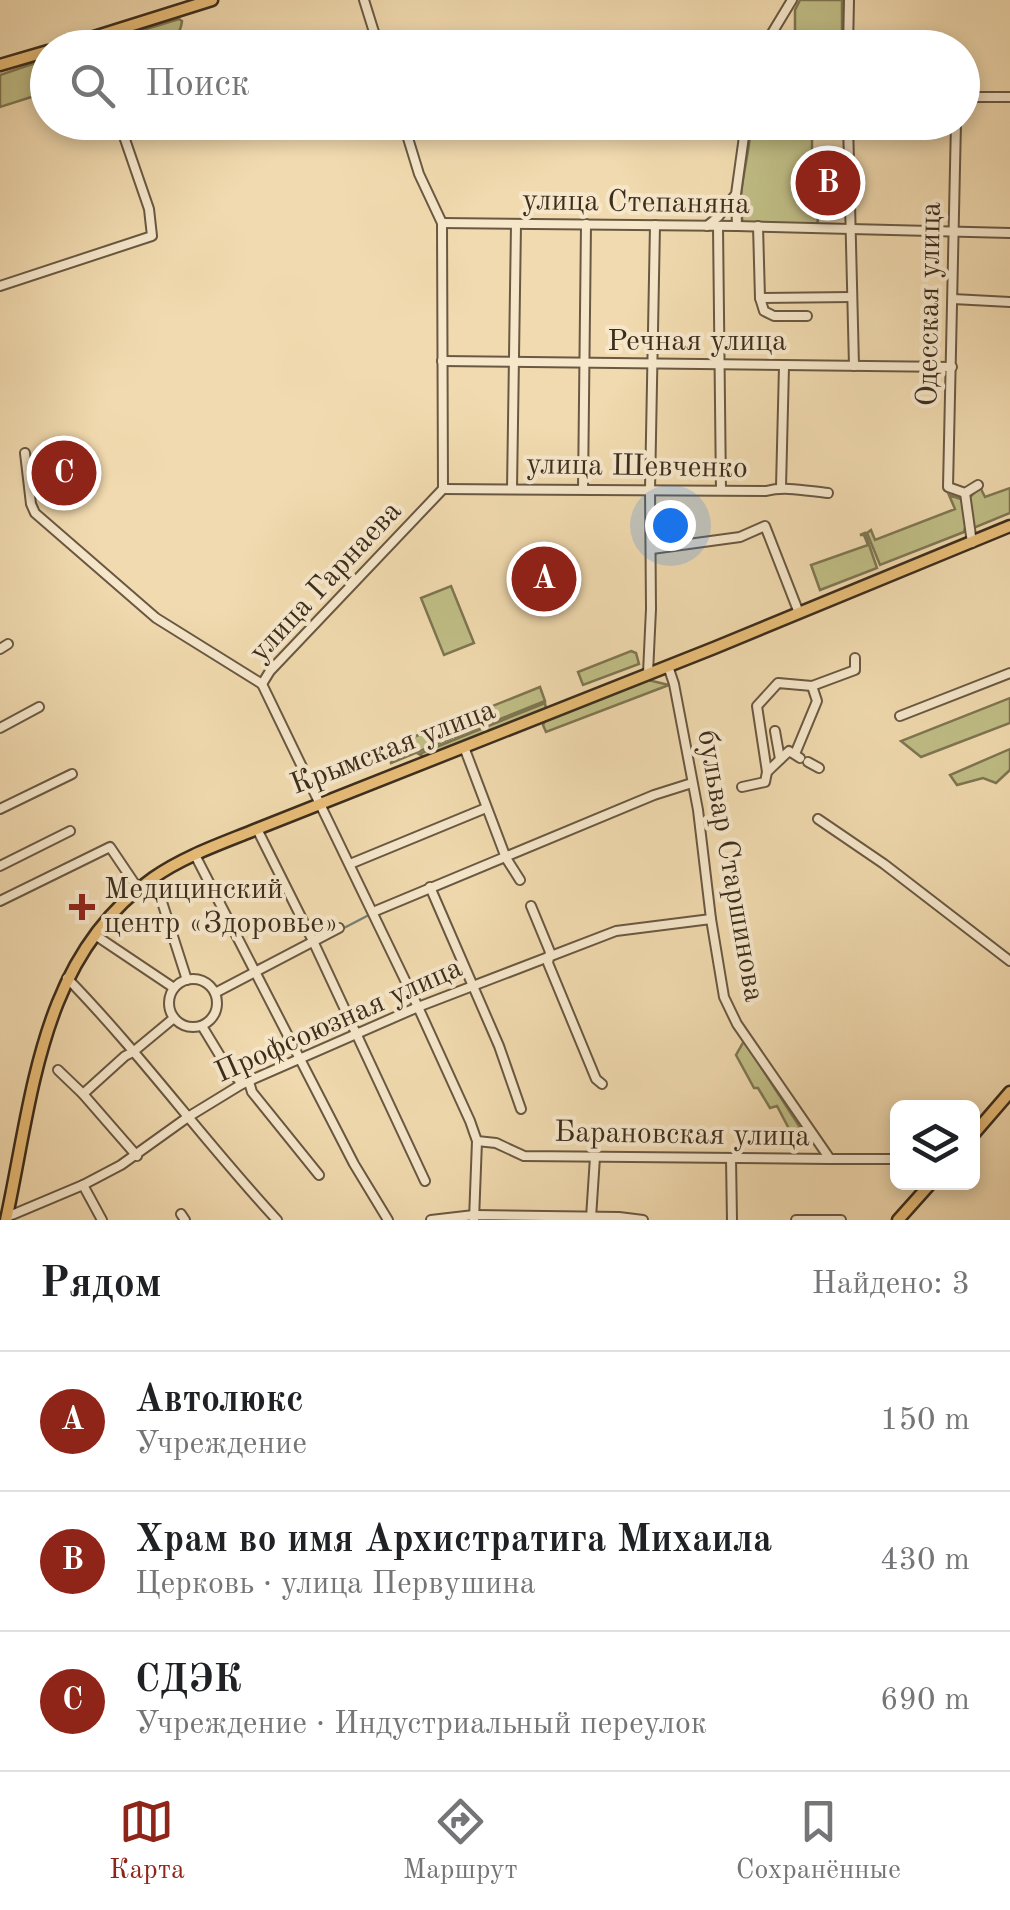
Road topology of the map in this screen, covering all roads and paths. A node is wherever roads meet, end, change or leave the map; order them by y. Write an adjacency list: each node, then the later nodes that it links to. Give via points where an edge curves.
1 (212, 0): 5 (main road)
2 (364, 0): 6 (street)
3 (792, 0): 7 (street)
4 (849, 0): 8 (street)
5 (127, 30)
6 (373, 30)
7 (774, 30)
8 (848, 30)
9 (30, 57): 10 (main road)
10 (0, 66)
11 (980, 97): 12 (street)
12 (1010, 97)
13 (125, 140): 30 (street, via 150,209 152,236)
14 (409, 140): 19 (street, улица Гарнаева)
15 (744, 140): 18 (street)
16 (848, 140): 27 (street)
17 (956, 140): 28 (street, Одесская улица)
18 (736, 194): 23 (street); 25 (street)
19 (442, 224): 20 (street, улица Степаняна); 36 (street, улица Гарнаева)
20 (516, 224): 21 (street, улица Степаняна); 37 (street)
21 (586, 224): 22 (street, улица Степаняна); 38 (street)
22 (655, 225): 23 (street, улица Степаняна); 39 (street)
23 (707, 226): 24 (street, улица Степаняна)
24 (718, 226): 25 (street, улица Степаняна); 40 (street)
25 (737, 226): 26 (street, улица Степаняна)
26 (758, 226): 27 (street, улица Степаняна); 31 (street)
27 (849, 229): 28 (street, улица Степаняна); 32 (street)
28 (954, 232): 29 (street, улица Степаняна); 33 (street, Одесская улица)
29 (1010, 233)
30 (0, 286)
31 (760, 298): 32 (street); 35 (street, via 774,316)
32 (852, 298): 42 (street)
33 (954, 299): 34 (street); 43 (street, Одесская улица)
34 (1010, 302)
35 (808, 316)
36 (442, 361): 37 (street, Речная улица); 47 (street, улица Гарнаева)
37 (514, 364): 38 (street, Речная улица); 49 (street)
38 (586, 364): 39 (street, Речная улица); 48 (street)
39 (652, 364): 40 (street, Речная улица); 50 (street)
40 (720, 365): 41 (street, Речная улица); 51 (street)
41 (784, 366): 42 (street, Речная улица); 46 (street)
42 (854, 366): 43 (street, Речная улица)
43 (952, 367): 53 (street, Одесская улица, via 948,487)
44 (25, 453): 62 (street, via 35,513 156,618)
45 (978, 486): 53 (street)
46 (781, 487): 51 (street, улица Шевченко); 52 (street, улица Шевченко)
47 (444, 488): 49 (street, улица Шевченко); 62 (street, улица Гарнаева)
48 (583, 488): 49 (street, улица Шевченко); 50 (street, улица Шевченко)
49 (512, 489)
50 (650, 489): 51 (street, улица Шевченко); 56 (street)
51 (720, 490)
52 (828, 493)
53 (965, 493): 55 (street)
54 (1010, 526): 55 (main road, Крымская улица)
55 (972, 543): 57 (main road, Крымская улица)
56 (652, 549): 57 (street, via 740,537 765,526); 61 (street)
57 (800, 613): 59 (main road, Крымская улица)
58 (855, 658): 63 (street, via 855,670)
59 (668, 666): 61 (main road, Крымская улица); 74 (street, бульвар Старшинова)
60 (1010, 672): 65 (street)
61 (648, 674): 68 (main road, Крымская улица)
62 (262, 684): 76 (street, улица Гарнаева)
63 (812, 686): 69 (street, via 817,701); 72 (street, via 778,683 757,706)
64 (39, 707): 66 (street)
65 (900, 716)
66 (0, 728)
67 (774, 730): 70 (street)
68 (464, 748): 76 (main road, Крымская улица); 77 (street)
69 (801, 758): 70 (street, via 790,750); 71 (street)
70 (780, 759): 72 (street)
71 (819, 768)
72 (767, 772): 75 (street, via 766,782)
73 (72, 774): 78 (street)
74 (692, 782): 83 (street); 93 (street, бульвар Старшинова)
75 (742, 787)
76 (321, 804): 80 (main road, Крымская улица); 84 (street, улица Гарнаева)
77 (486, 808): 83 (street); 84 (street)
78 (0, 810)
79 (818, 819): 98 (street)
80 (257, 829): 82 (main road, Крымская улица); 96 (street)
81 (70, 831): 85 (street)
82 (195, 855): 86 (main road, Крымская улица); 99 (street)
83 (506, 858): 87 (street); 88 (street)
84 (350, 864): 92 (street, улица Гарнаева)
85 (0, 866)
86 (154, 877): 89 (main road, Крымская улица); 101 (street)
87 (520, 880)
88 (430, 888): 92 (street); 102 (street)
89 (138, 890): 90 (street, via 110,847); 95 (main road, Крымская улица)
90 (0, 901)
91 (530, 906): 97 (street)
92 (372, 912): 105 (street, улица Гарнаева)
93 (710, 919): 97 (street, Профсоюзная улица, via 616,931); 123 (street, бульвар Старшинова, via 724,997 737,1024)
94 (340, 928): 96 (street)
95 (94, 934): 100 (main road, Крымская улица); 103 (street)
96 (312, 940): 99 (street); 108 (street)
97 (550, 958): 102 (street, Профсоюзная улица); 113 (street)
98 (1010, 961)
99 (256, 970): 104 (street); 110 (street)
100 (67, 978): 109 (street); 130 (main road, Крымская улица, via 44,1044)
101 (187, 980): 103 (street); 104 (street, via 204,981)
102 (471, 986): 105 (street, Профсоюзная улица); 116 (street)
103 (174, 988): 106 (street)
104 (215, 993): 107 (street, via 216,1012)
105 (418, 1007): 108 (street, Профсоюзная улица); 119 (street, улица Гарнаева)
106 (174, 1018): 107 (street); 109 (street)
107 (202, 1026): 112 (street, via 225,1064)
108 (356, 1034): 110 (street, Профсоюзная улица); 126 (street)
109 (133, 1052): 115 (street); 117 (street)
110 (301, 1060): 112 (street, Профсоюзная улица); 134 (street)
111 (58, 1070): 115 (street)
112 (246, 1083): 117 (street, Профсоюзная улица); 125 (street)
113 (602, 1084)
114 (1010, 1092): 118 (main road)
115 (83, 1094): 120 (street)
116 (521, 1109)
117 (188, 1117): 120 (street, Профсоюзная улица); 133 (street)
118 (980, 1127)
119 (477, 1141): 121 (street, Барановская улица, via 524,1156); 129 (street, улица Гарнаева)
120 (137, 1156): 127 (street, Профсоюзная улица)
121 (595, 1157): 122 (street, Барановская улица); 131 (street)
122 (731, 1158): 123 (street, Барановская улица); 137 (street)
123 (830, 1159): 124 (street)
124 (890, 1159)
125 (320, 1174)
126 (425, 1181)
127 (83, 1185): 130 (street, Профсоюзная улица); 132 (street)
128 (925, 1190): 140 (main road)
129 (474, 1217): 131 (street); 135 (street)
130 (7, 1218)
131 (591, 1219): 136 (street)
132 (102, 1220)
133 (276, 1220)
134 (388, 1220)
135 (431, 1220)
136 (643, 1220)
137 (732, 1220)
138 (796, 1220): 139 (street)
139 (841, 1220)
140 (898, 1220)

